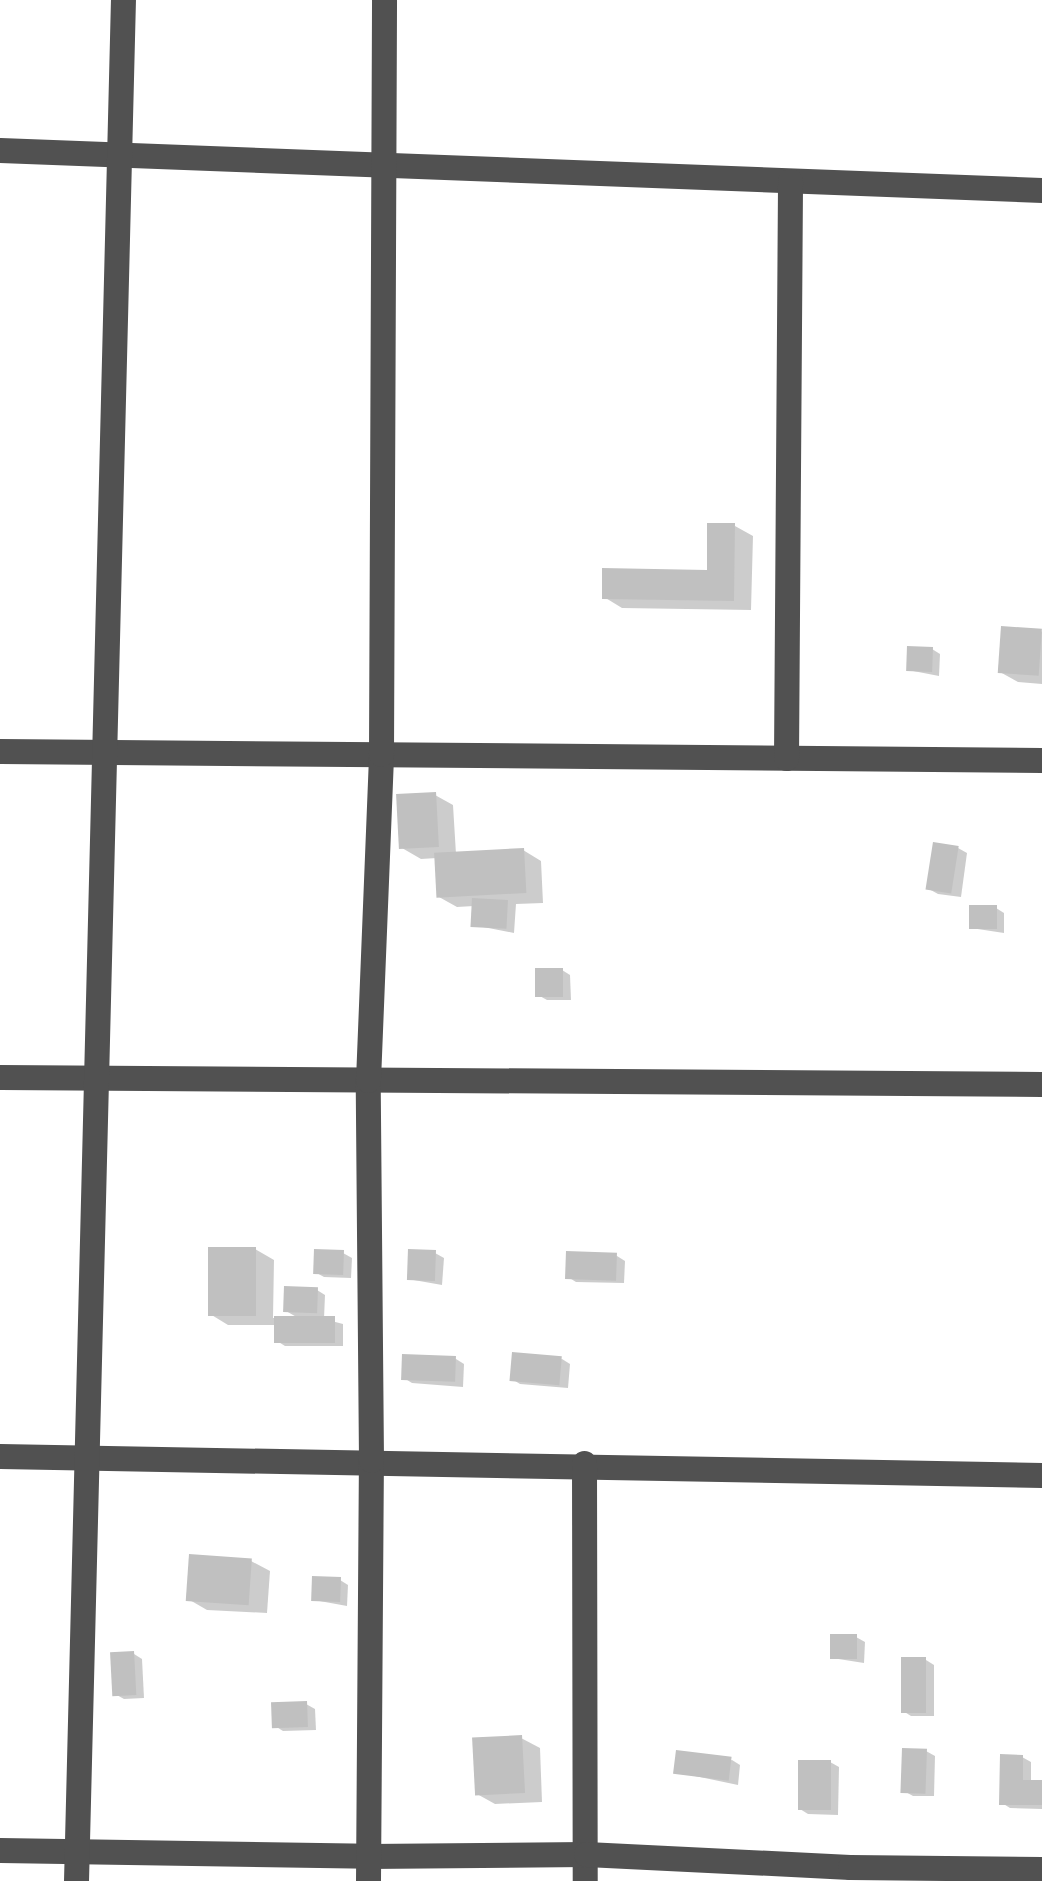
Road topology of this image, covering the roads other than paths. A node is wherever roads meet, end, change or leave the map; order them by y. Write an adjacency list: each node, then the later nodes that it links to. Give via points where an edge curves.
1 (124, 0): 4 (street)
2 (384, 0): 5 (street)
3 (0, 150): 4 (street)
4 (118, 152): 5 (street); 9 (street)
5 (384, 164): 6 (street); 10 (street)
6 (790, 181): 7 (street); 11 (street)
7 (1042, 190)
8 (0, 751): 9 (street)
9 (107, 752): 10 (street); 14 (street)
10 (381, 754): 11 (street); 15 (street)
11 (786, 758): 12 (street)
12 (1042, 760)
13 (0, 1077): 14 (street)
14 (96, 1077): 15 (street); 18 (street)
15 (368, 1080): 16 (street); 19 (street)
16 (1042, 1084)
17 (0, 1456): 18 (street)
18 (86, 1456): 19 (street); 23 (street)
19 (371, 1460): 20 (street); 25 (street)
20 (584, 1463): 21 (street); 24 (street)
21 (1042, 1474)
22 (0, 1850): 23 (street)
23 (77, 1851): 25 (street); 27 (street)
24 (586, 1854): 25 (street); 26 (street); 28 (street)
25 (368, 1869)
26 (1042, 1869)
27 (76, 1881)
28 (585, 1881)

